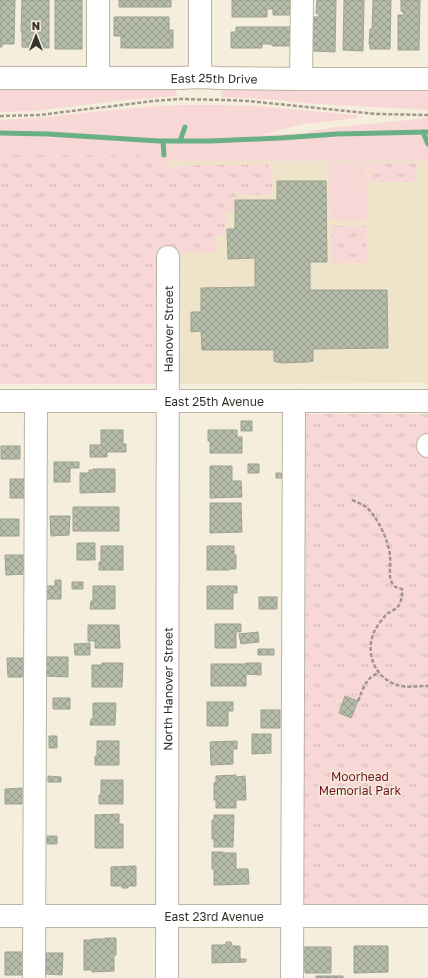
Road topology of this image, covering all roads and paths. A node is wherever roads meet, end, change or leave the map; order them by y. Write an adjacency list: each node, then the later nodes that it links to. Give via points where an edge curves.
1 (98, 0): 6 (street)
2 (200, 0): 4 (street)
3 (302, 0): 7 (street)
4 (200, 77): 6 (street, East 25th Drive); 7 (street, East 25th Drive)
5 (0, 78): 6 (street, East 25th Drive)
6 (98, 78)
7 (301, 79): 8 (street, East 25th Drive)
8 (428, 79)
9 (428, 114): 10 (path, via 376,114 240,101 180,99 40,115)
10 (0, 116)
11 (168, 257): 14 (street, Hanover Street)
12 (0, 401): 13 (street, East 25th Avenue)
13 (36, 401): 14 (street, East 25th Avenue); 22 (street)
14 (168, 401): 15 (street, East 25th Avenue); 23 (street, North Hanover Street)
15 (294, 401): 16 (street, East 25th Avenue); 24 (street)
16 (428, 401)
17 (352, 500): 18 (path, via 372,512 386,538 392,583 402,590 399,605 379,624 371,641 372,662)
18 (378, 672): 19 (path, via 398,685); 20 (path, via 370,676)
19 (428, 686)
20 (358, 701)
21 (0, 916): 22 (street, East 23rd Avenue)
22 (34, 916): 23 (street, East 23rd Avenue); 26 (street)
23 (166, 916): 24 (street, East 23rd Avenue); 27 (street, North Hanover Street)
24 (292, 916): 25 (street, East 23rd Avenue); 28 (street)
25 (428, 916)
26 (34, 978)
27 (166, 978)
28 (292, 978)

